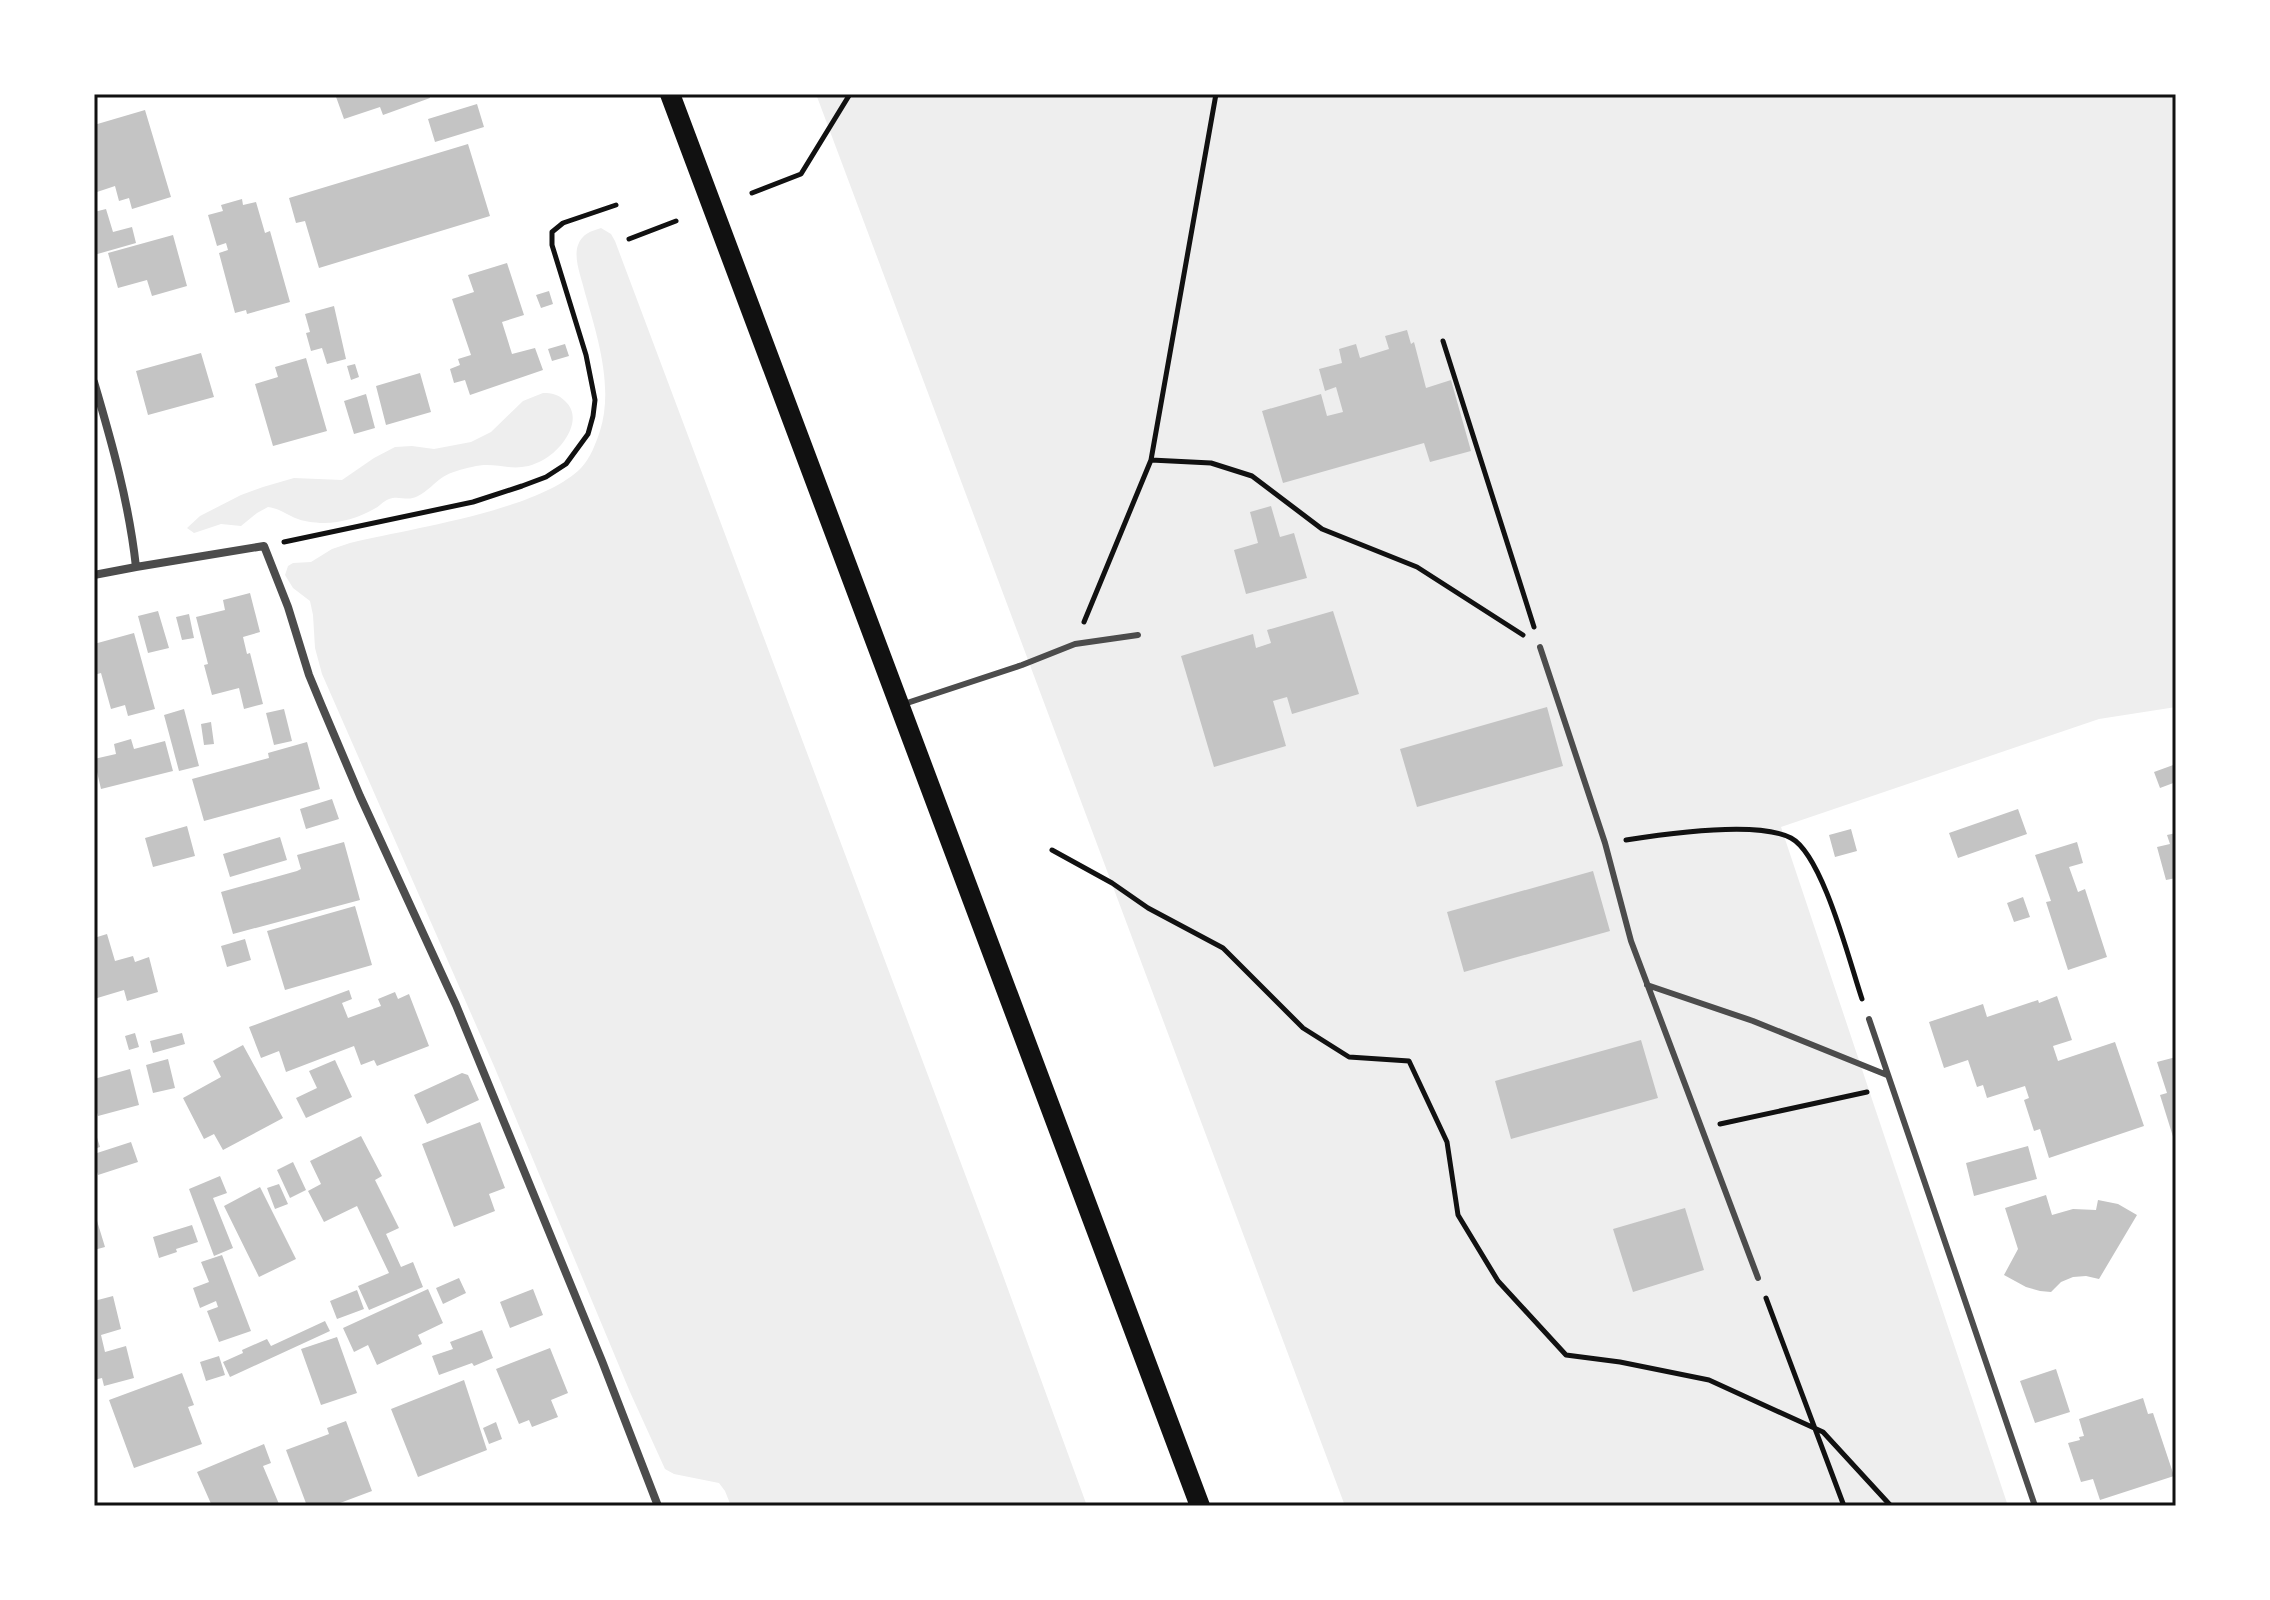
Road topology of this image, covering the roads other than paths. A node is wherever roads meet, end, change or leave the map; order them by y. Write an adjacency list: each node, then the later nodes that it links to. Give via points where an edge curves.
1 (670, 94): 7 (main road)
2 (94, 382): 3 (street, via 119,468)
3 (136, 567): 4 (street); 12 (street, via 264,546 309,675 456,1005)
4 (94, 575)
5 (1138, 635): 7 (lane, via 1075,644)
6 (1540, 647): 8 (lane)
7 (899, 705): 13 (main road)
8 (1647, 985): 10 (lane); 11 (lane)
9 (1869, 1019): 10 (lane)
10 (1887, 1075): 14 (lane)
11 (1758, 1278)
12 (658, 1506)
13 (1200, 1506)
14 (2035, 1506)

